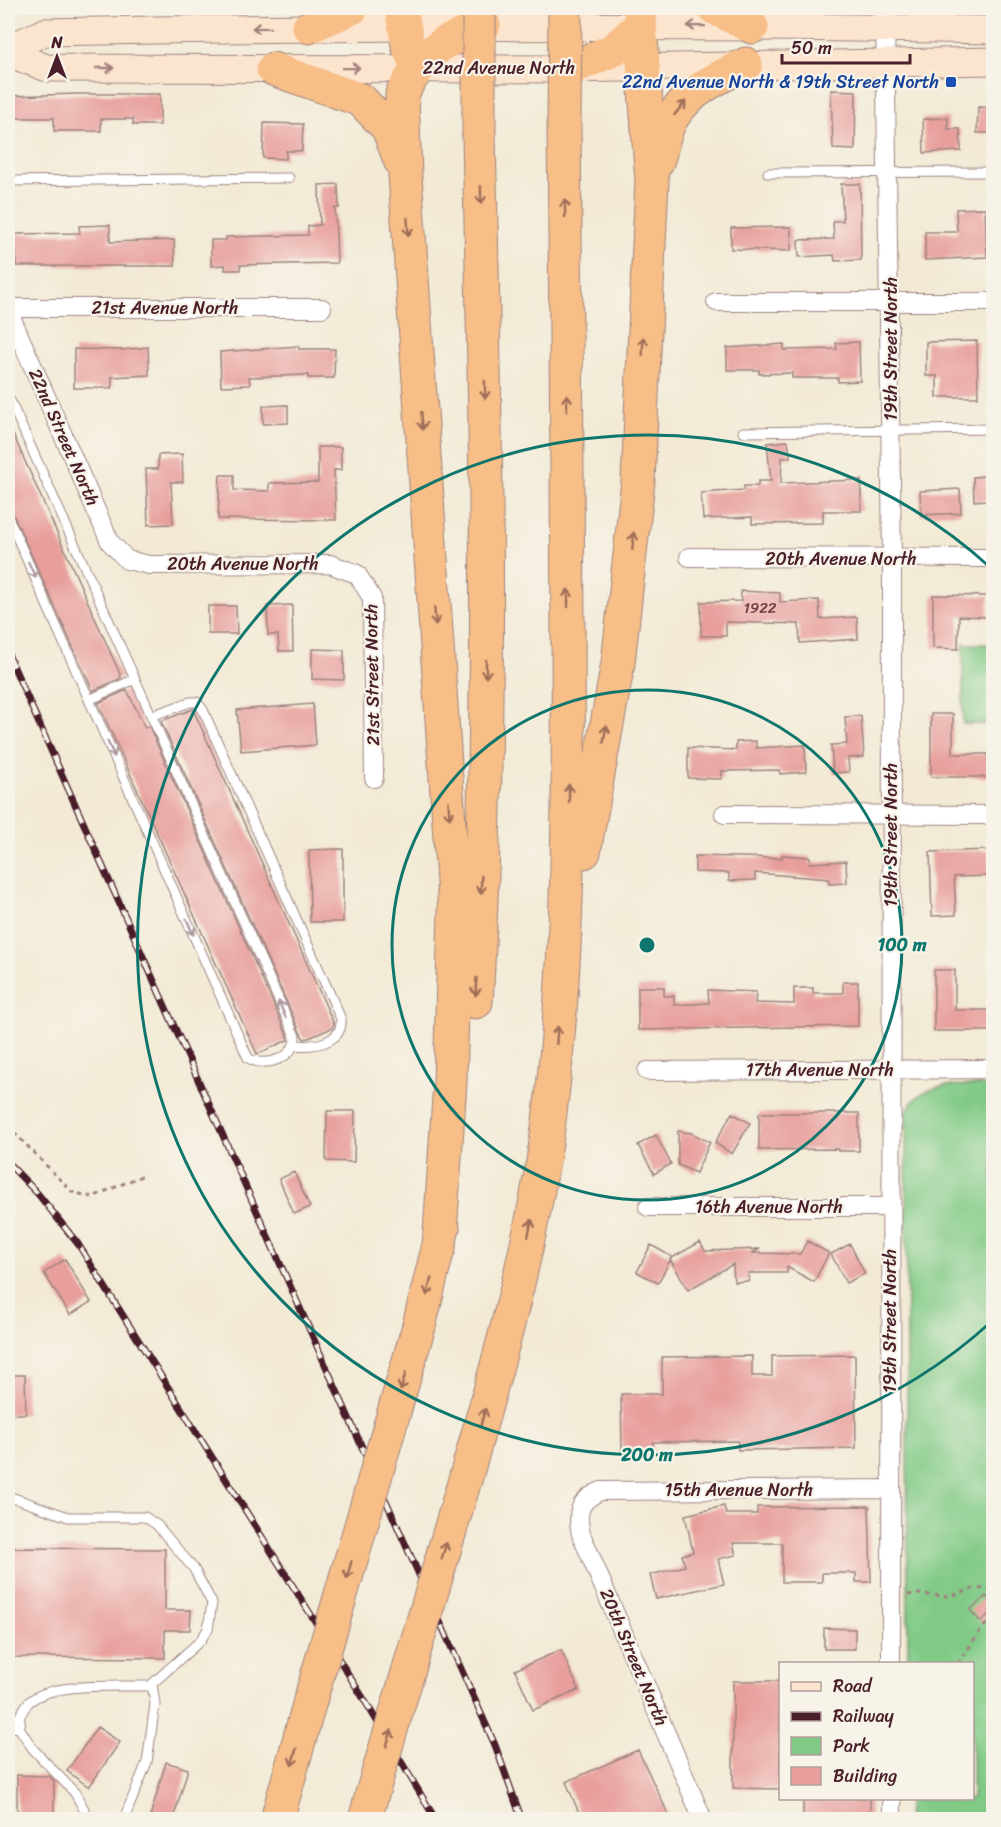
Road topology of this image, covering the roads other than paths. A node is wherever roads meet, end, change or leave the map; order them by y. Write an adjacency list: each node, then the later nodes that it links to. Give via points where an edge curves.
1 (352, 8): 8 (highway)
2 (565, 8): 49 (highway, one-way to 2, bridge, via 569,799)
3 (714, 8): 9 (highway)
4 (402, 16): 5 (main road); 8 (main road); 16 (highway)
5 (481, 16): 6 (main road); 16 (highway); 56 (highway, one-way to 56, bridge, via 486,689 480,916 467,1082)
6 (641, 16): 9 (main road, one-way to 6); 17 (highway); 19 (highway, via 613,50)
7 (885, 18): 9 (main road); 10 (main road); 13 (street, 19th Street North)
8 (309, 27): 11 (main road, one-way to 11, via 45,32)
9 (752, 27)
10 (993, 30)
11 (8, 48)
12 (8, 53): 18 (main road, 22nd Avenue North, one-way to 18, via 47,68)
13 (885, 61): 14 (main road, 22nd Avenue North); 15 (main road, 22nd Avenue North); 22 (street, 19th Street North)
14 (993, 61)
15 (746, 64): 17 (main road, 22nd Avenue North); 26 (highway, one-way to 15, via 676,112 717,77)
16 (417, 67): 18 (main road, 22nd Avenue North, one-way to 16); 19 (main road, 22nd Avenue North); 23 (highway, via 402,94)
17 (643, 67): 19 (main road, 22nd Avenue North); 26 (highway)
18 (273, 69): 23 (highway, via 361,100 388,128)
19 (569, 69)
20 (993, 172): 22 (lane)
21 (768, 173): 22 (lane)
22 (888, 173): 29 (street, 19th Street North)
23 (405, 175): 56 (highway, one-way to 56, via 455,911 450,1082)
24 (289, 178): 25 (lane)
25 (8, 181)
26 (652, 181): 49 (highway, one-way to 26, via 618,663 630,568 639,481)
27 (716, 302): 29 (street)
28 (993, 302): 29 (street)
29 (891, 303): 34 (street, 19th Street North)
30 (322, 308): 31 (street, 21st Avenue North)
31 (8, 309): 39 (street, 22nd Street North, via 110,542)
32 (8, 396): 42 (lane)
33 (993, 429): 34 (lane)
34 (891, 430): 35 (lane); 40 (street, 19th Street North)
35 (744, 432)
36 (8, 517): 43 (lane, one-way to 43)
37 (689, 557): 40 (street, 20th Avenue North)
38 (993, 558): 40 (street, 20th Avenue North)
39 (127, 560): 41 (street, 20th Avenue North, via 149,565 330,564)
40 (892, 560): 48 (street, 19th Street North)
41 (357, 574): 45 (street, 21st Street North, via 372,598)
42 (135, 679): 43 (lane); 44 (lane)
43 (89, 700): 50 (lane, one-way to 50, via 248,1058 257,1064 270,1062)
44 (152, 716): 50 (lane, one-way to 44, via 295,1036); 50 (lane, via 190,702 197,702 203,710 341,1019 342,1028 337,1036 325,1042)
45 (374, 778)
46 (724, 814): 48 (street)
47 (993, 815): 48 (street)
48 (890, 816): 52 (street, 19th Street North)
49 (561, 978): 64 (highway, one-way to 49, bridge, via 520,1278 540,1179 554,1076)
50 (295, 1045)
51 (993, 1069): 52 (street, 17th Avenue North)
52 (890, 1070): 53 (street, 17th Avenue North); 55 (street, 19th Street North)
53 (647, 1071)
54 (648, 1207): 55 (street, 16th Avenue North)
55 (889, 1207): 57 (street, 19th Street North)
56 (439, 1248): 65 (highway, one-way to 65, bridge)
57 (890, 1489): 59 (street, 15th Avenue North, via 601,1491); 60 (street, 19th Street North)
58 (8, 1496): 61 (lane, via 68,1517 146,1517 194,1569 212,1602 208,1629)
59 (588, 1496): 66 (street, 20th Street North, via 578,1512 581,1534)
60 (891, 1662)
61 (152, 1686): 62 (lane, via 68,1689 46,1694 29,1702); 62 (lane, via 155,1704 147,1762 124,1819 95,1819 86,1814 75,1793)
62 (12, 1723)
63 (892, 1800): 67 (street)
64 (369, 1807)
65 (277, 1820)
66 (703, 1820)
67 (892, 1820)

